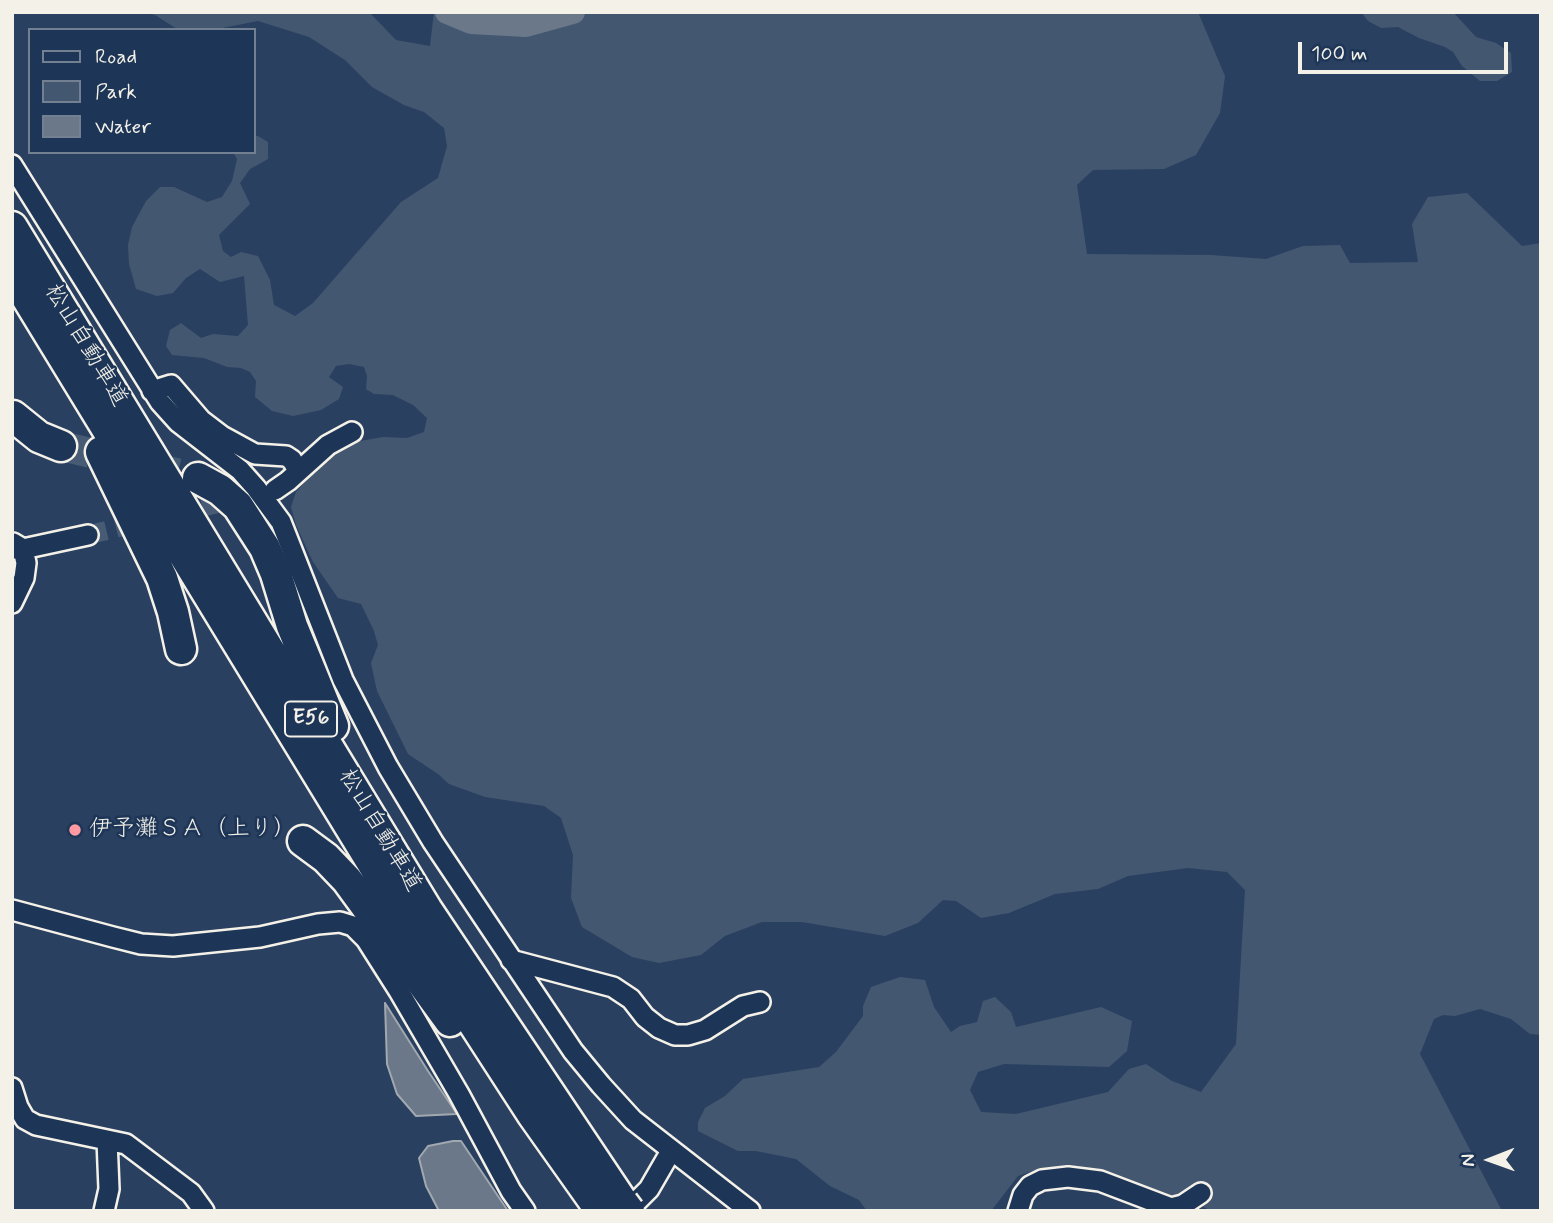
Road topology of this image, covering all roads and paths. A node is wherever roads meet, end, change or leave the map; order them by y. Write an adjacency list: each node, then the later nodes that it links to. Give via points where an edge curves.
1 (12, 165): 5 (street)
2 (12, 227): 20 (highway, 松山自動車道 / E56, via 427,911)
3 (12, 273): 25 (highway, 松山自動車道 / E56, via 376,871 533,1115)
4 (12, 291): 15 (highway, via 63,377 162,578)
5 (152, 391): 9 (street, via 172,385 201,420 222,436 255,454 286,456); 18 (street, via 178,422 240,470 281,522 343,680 388,767)
6 (13, 416): 8 (highway, via 39,437)
7 (352, 432): 9 (street, via 328,445)
8 (61, 446)
9 (298, 471): 11 (street)
10 (198, 478): 20 (highway, via 238,506 265,548 343,749)
11 (275, 490)
12 (88, 535): 13 (street)
13 (16, 547): 14 (street, via 26,563)
14 (12, 603)
15 (181, 649)
16 (303, 841): 25 (highway, via 347,880 501,1088)
17 (12, 910): 28 (street, via 122,940 173,946 260,937 318,923 353,926 399,991)
18 (510, 960): 19 (street, via 613,986 645,1017 674,1035 705,1030 743,1006); 23 (street, via 601,1085 633,1120)
19 (760, 1002)
20 (502, 1023): 25 (highway, 松山自動車道 / E56)
21 (12, 1088): 22 (street, via 25,1119)
22 (107, 1140): 26 (street, via 109,1189); 27 (street, via 139,1152 191,1193)
23 (671, 1151): 25 (street, via 649,1189); 29 (street)
24 (1200, 1193): 30 (street, via 1171,1208 1100,1181 1069,1177 1030,1185)
25 (616, 1209)
26 (104, 1211)
27 (204, 1211)
28 (524, 1211)
29 (750, 1211)
30 (1018, 1211)

